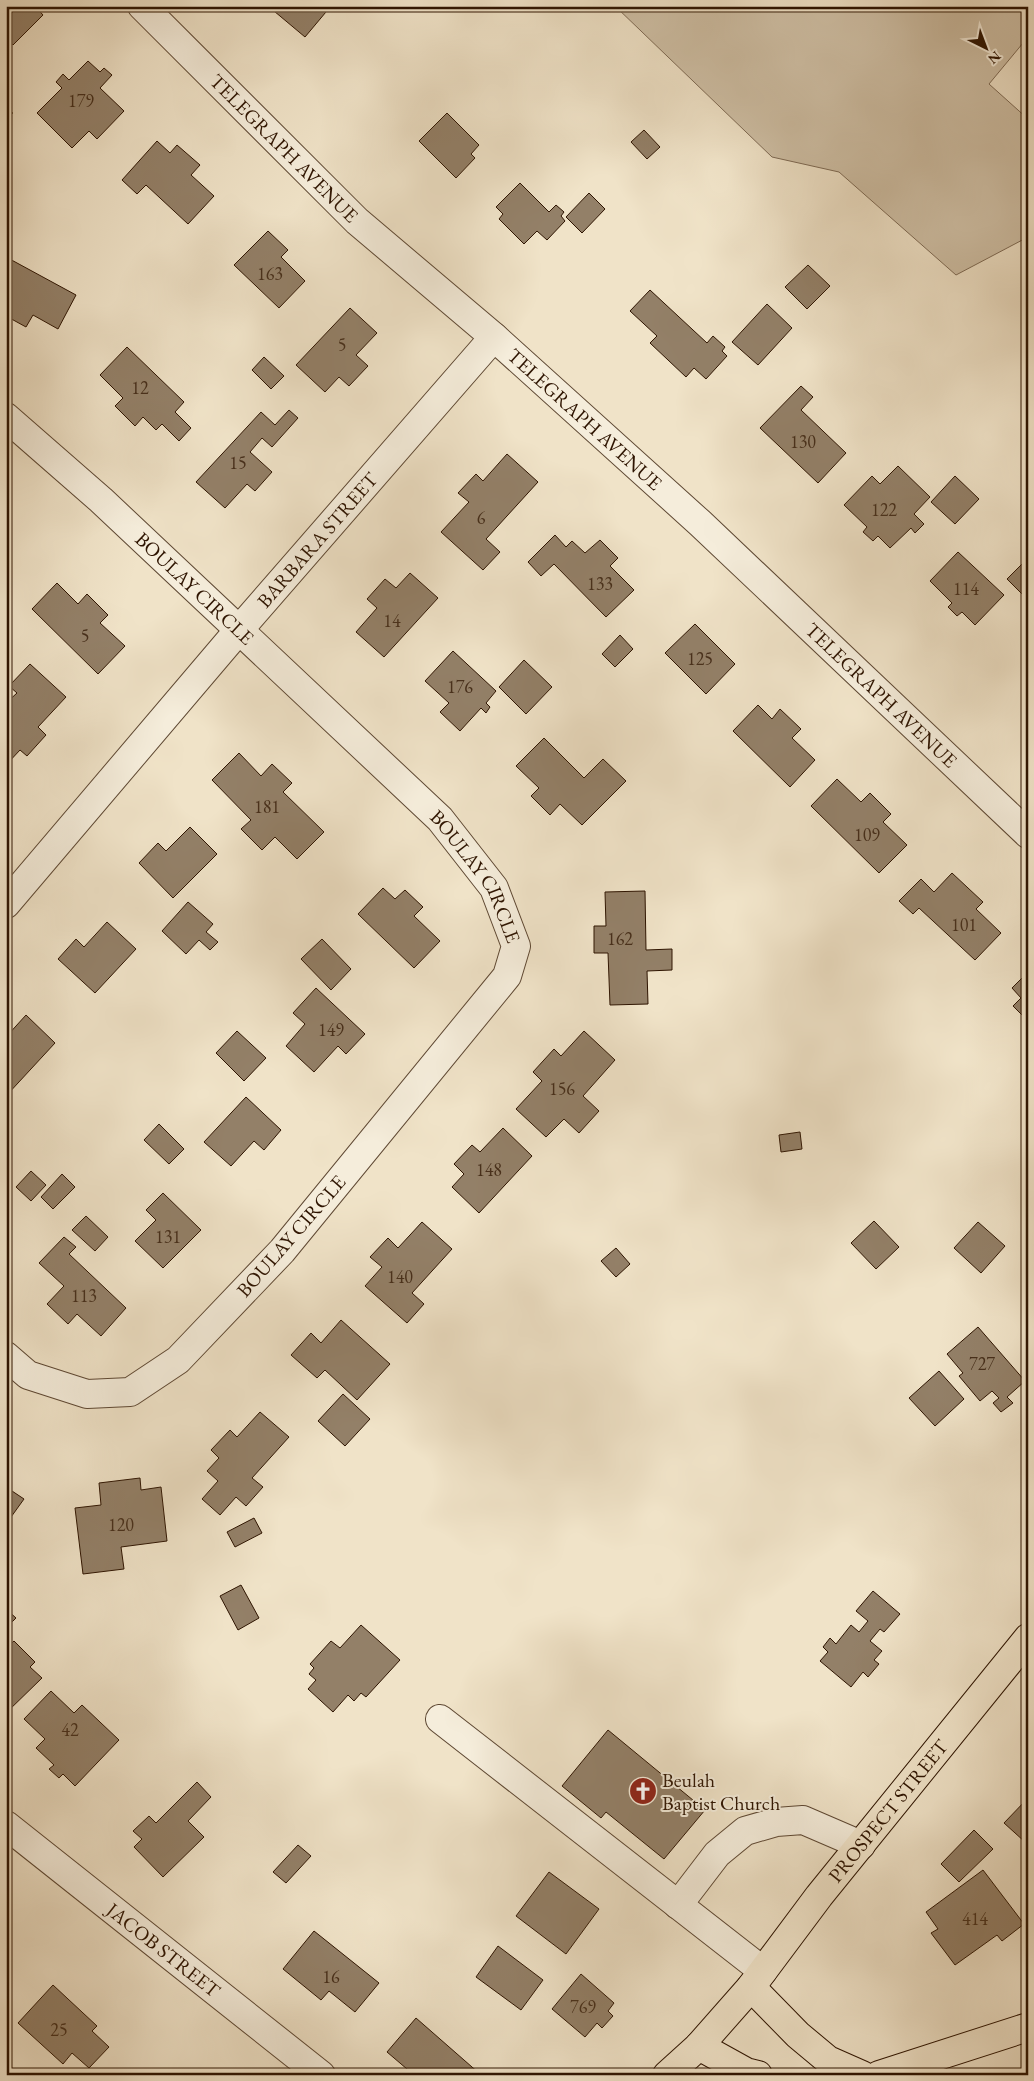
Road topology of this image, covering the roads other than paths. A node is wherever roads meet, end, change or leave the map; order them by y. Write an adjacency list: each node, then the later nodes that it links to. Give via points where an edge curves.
1 (142, 6): 2 (street, TELEGRAPH AVENUE, via 357,222)
2 (494, 337): 4 (street, BARBARA STREET); 5 (street, TELEGRAPH AVENUE, via 707,529)
3 (6, 417): 4 (street, BOULAY CIRCLE, via 102,500)
4 (238, 631): 6 (street, BARBARA STREET); 7 (street, BOULAY CIRCLE, via 440,819 494,888 516,946 507,976 282,1251 178,1360 130,1392 87,1394 28,1375)
5 (1028, 834)
6 (6, 904)
7 (6, 1356)
8 (1028, 1638): 11 (main road, PROSPECT STREET)
9 (440, 1720): 12 (street)
10 (6, 1825): 16 (street, JACOB STREET)
11 (861, 1844): 12 (street, via 803,1820 776,1822 746,1831 717,1854); 13 (main road, PROSPECT STREET)
12 (678, 1905): 13 (street)
13 (757, 1979): 15 (main road, PROSPECT STREET); 19 (main road, via 786,2024 828,2060)
14 (1028, 2027): 20 (main road)
15 (699, 2046): 17 (main road, PROSPECT STREET); 18 (main road, via 746,2072)
16 (321, 2075)
17 (667, 2075)
18 (758, 2075)
19 (862, 2075)
20 (879, 2075)

